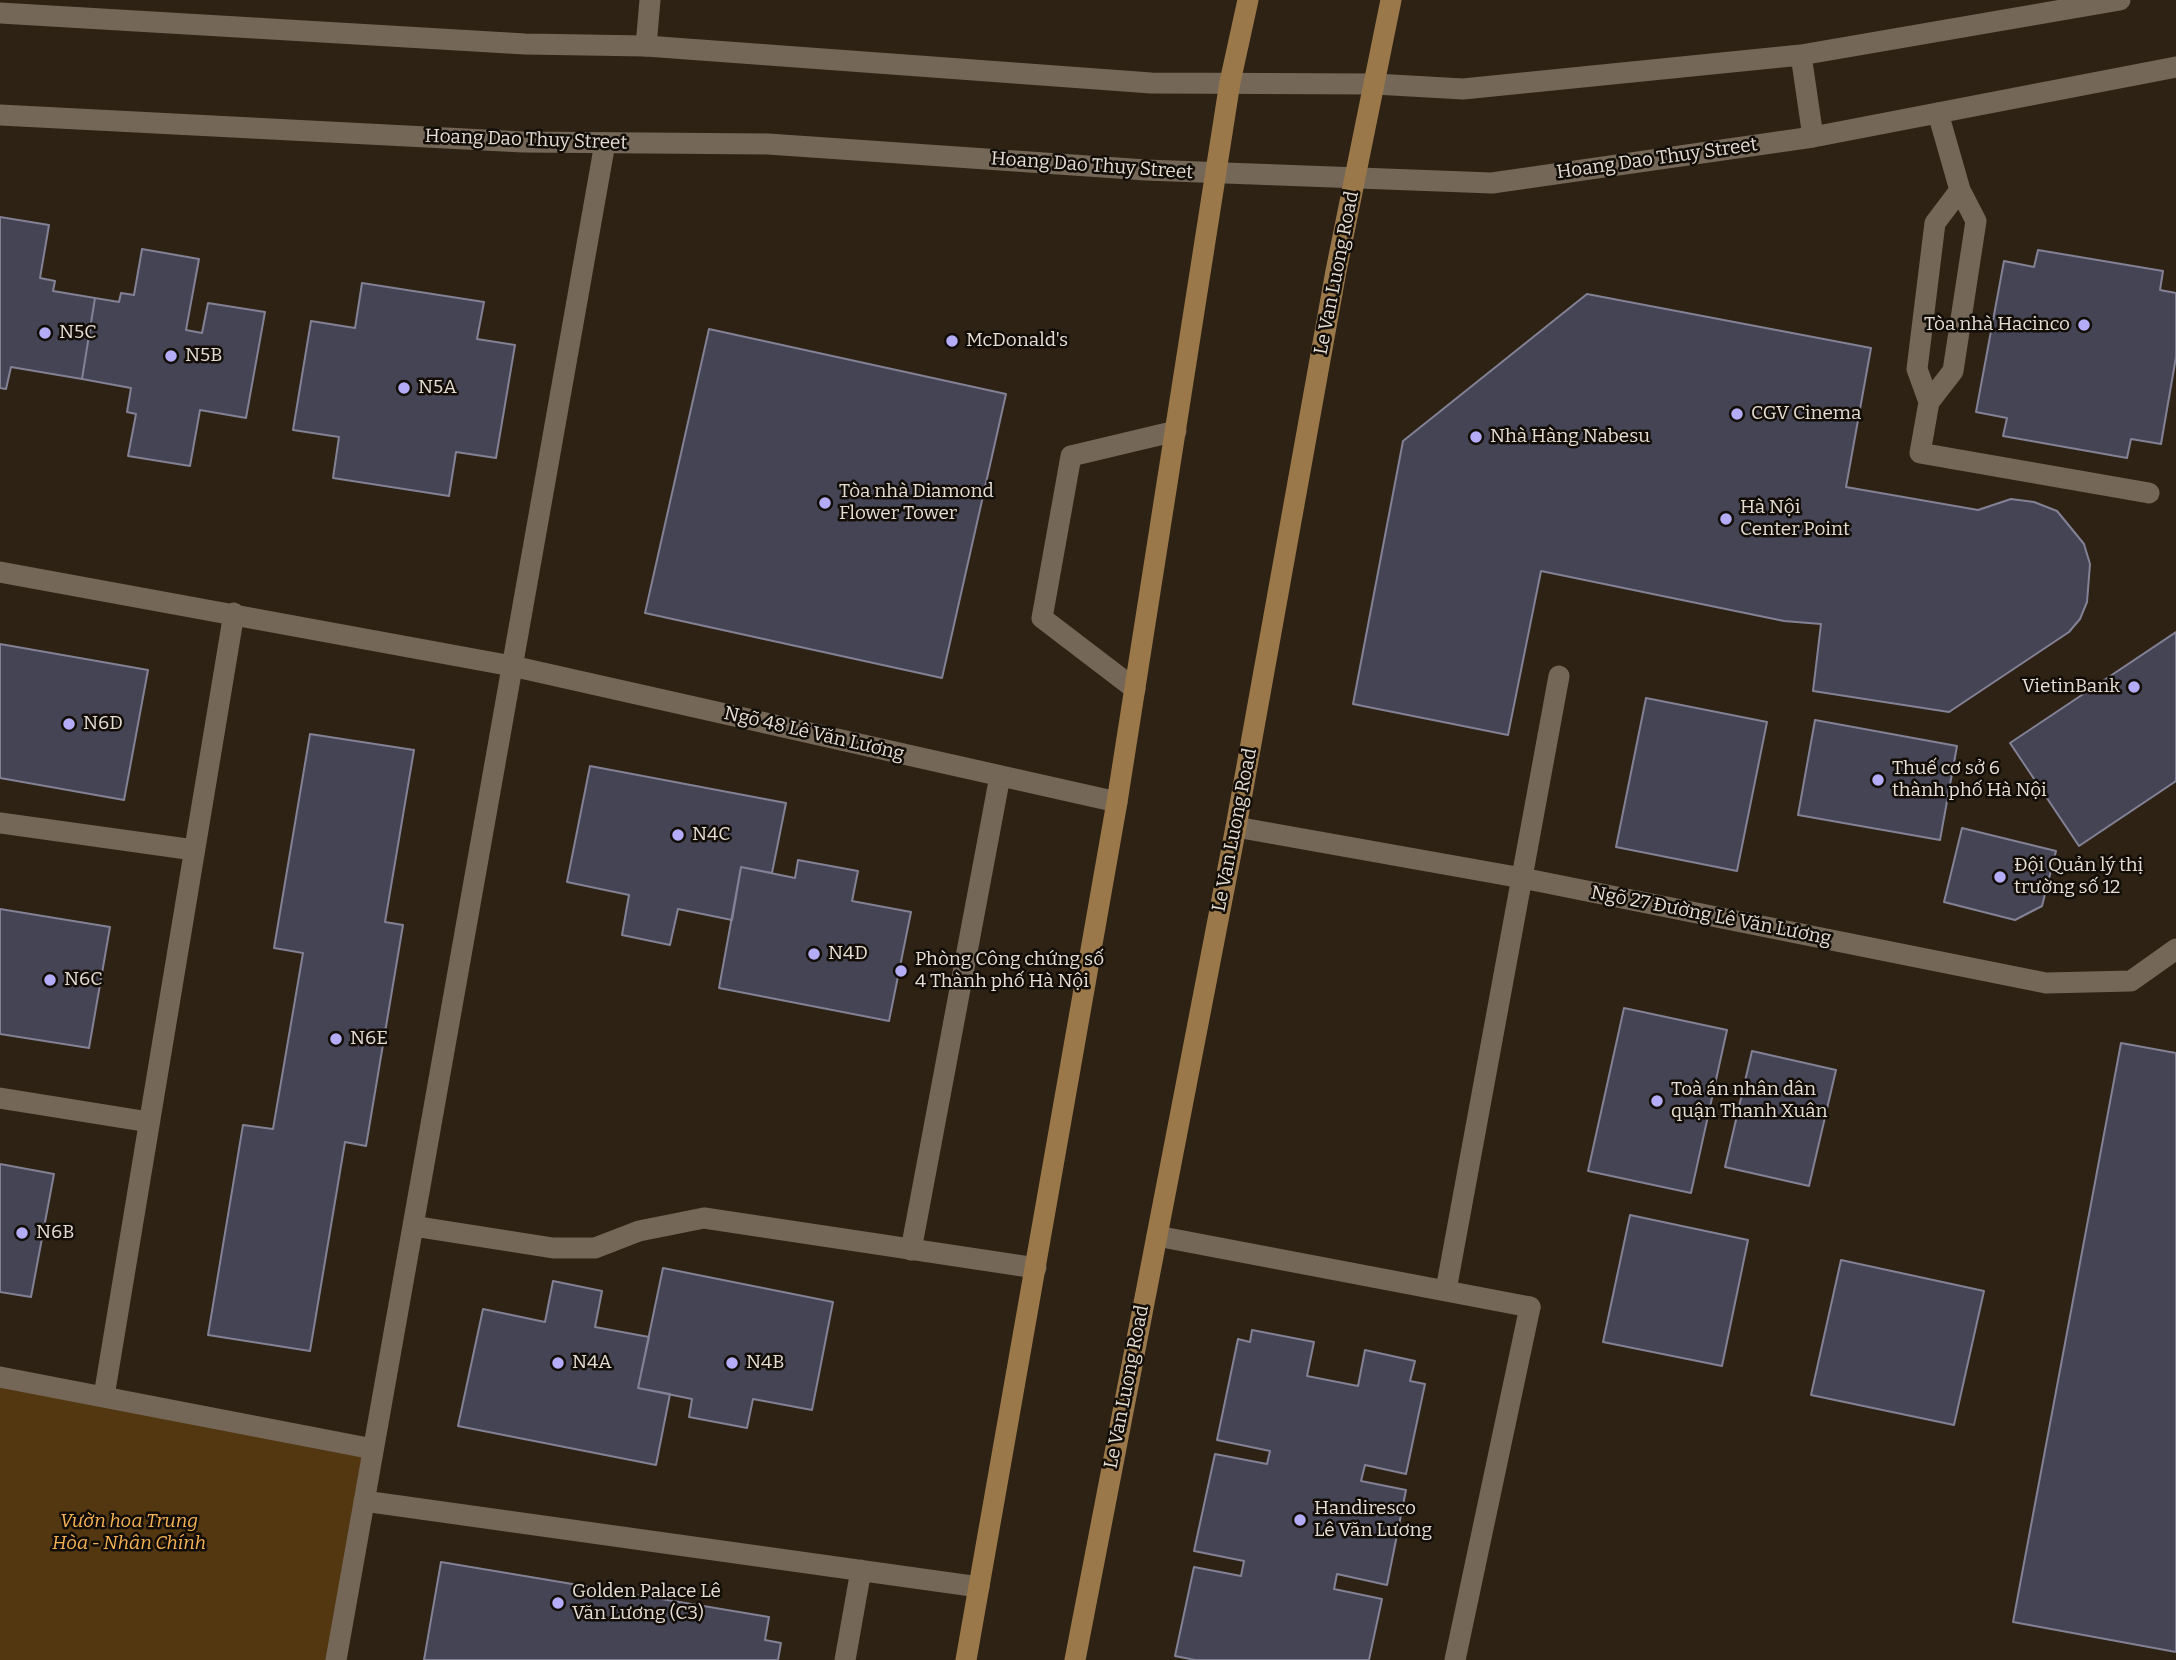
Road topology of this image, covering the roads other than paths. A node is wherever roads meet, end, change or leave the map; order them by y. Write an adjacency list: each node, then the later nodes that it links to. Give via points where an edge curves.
1 (650, 0): 6 (street)
2 (1248, 0): 9 (main road)
3 (1391, 0): 10 (main road, Le Van Luong Road)
4 (2120, 0): 7 (street)
5 (0, 13): 6 (street)
6 (646, 47): 9 (street, via 1152,83)
7 (1801, 55): 10 (street, via 1463,89); 13 (street)
8 (2176, 67): 11 (street, Hoang Dao Thuy Street)
9 (1230, 82): 10 (street); 15 (main road)
10 (1375, 84): 16 (main road, Le Van Luong Road)
11 (1938, 113): 13 (street, Hoang Dao Thuy Street); 17 (street)
12 (0, 115): 14 (street, Hoang Dao Thuy Street)
13 (1813, 137): 16 (street, Hoang Dao Thuy Street, via 1492,183)
14 (605, 143): 15 (street, Hoang Dao Thuy Street, via 768,144); 23 (street)
15 (1217, 173): 16 (street, Hoang Dao Thuy Street); 19 (main road)
16 (1355, 178): 29 (main road, Le Van Luong Road)
17 (1960, 190): 18 (street, via 1936,223 1917,369); 18 (street, via 1976,221 1953,371)
18 (1929, 402): 20 (street, via 1920,453)
19 (1176, 431): 25 (main road); 25 (street, via 1071,456 1042,618)
20 (2149, 493)
21 (0, 572): 22 (street, Ngõ 48 Lê Văn Lương)
22 (233, 613): 23 (street, Ngõ 48 Lê Văn Lương); 30 (street)
23 (512, 666): 26 (street, Ngõ 48 Lê Văn Lương); 35 (street)
24 (1559, 676): 31 (street)
25 (1135, 689): 27 (main road)
26 (1000, 776): 27 (street, Ngõ 48 Lê Văn Lương); 37 (street)
27 (1116, 802): 38 (main road)
28 (0, 823): 30 (street)
29 (1236, 827): 31 (street, Ngõ 27 Đường Lê Văn Lương); 36 (main road, Le Van Luong Road)
30 (194, 850): 34 (street)
31 (1522, 878): 32 (street, Ngõ 27 Đường Lê Văn Lương, via 2046,983 2131,981); 39 (street)
32 (2176, 949)
33 (0, 1098): 34 (street)
34 (149, 1122): 41 (street)
35 (413, 1226): 37 (street, via 553,1248 595,1248 639,1231 704,1218); 42 (street)
36 (1157, 1236): 39 (street); 49 (main road, Le Van Luong Road)
37 (911, 1250): 38 (street)
38 (1036, 1268): 45 (main road)
39 (1446, 1290): 50 (street, via 1530,1307)
40 (0, 1377): 41 (street)
41 (104, 1396): 42 (street)
42 (373, 1449): 43 (street)
43 (364, 1501): 44 (street); 46 (street)
44 (860, 1570): 45 (street); 47 (street)
45 (979, 1587): 48 (main road)
46 (336, 1660)
47 (845, 1660)
48 (967, 1660)
49 (1075, 1660)
50 (1455, 1660)

